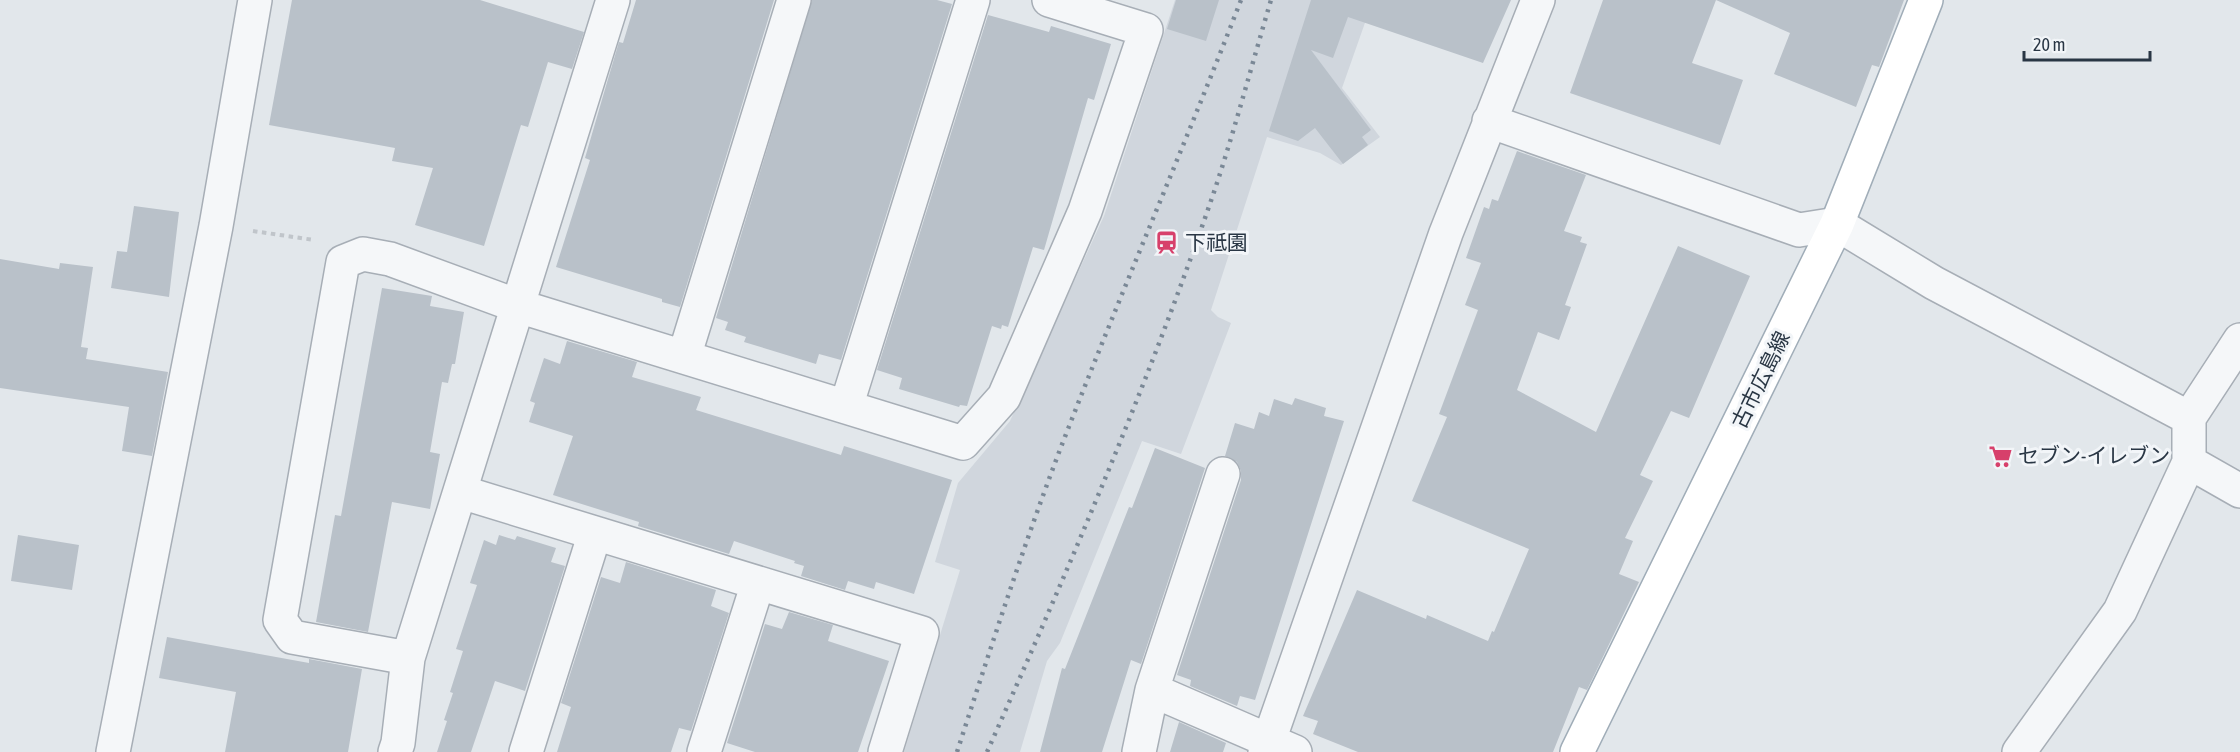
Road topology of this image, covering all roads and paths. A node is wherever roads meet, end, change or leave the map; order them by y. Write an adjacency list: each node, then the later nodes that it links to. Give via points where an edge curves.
1 (255, 0): 10 (street)
2 (613, 0): 12 (street)
3 (794, 0): 14 (street)
4 (973, 0): 15 (street)
5 (1049, 0): 15 (street, via 1146,30 1085,212 1004,397 963,442)
6 (1538, 0): 8 (street)
7 (1926, 0): 9 (main road, 古市広島線)
8 (1489, 121): 9 (street, via 1799,230); 25 (street, via 1410,334)
9 (1837, 224): 16 (street, via 1934,284); 32 (main road, 古市広島線)
10 (216, 226): 11 (path, via 330,243); 26 (street)
11 (363, 254): 12 (street, via 390,259); 23 (street, via 344,262 280,620 292,637)
12 (518, 306): 14 (street); 20 (street)
13 (2240, 340): 16 (street)
14 (684, 357): 15 (street)
15 (846, 407)
16 (2189, 418): 17 (street)
17 (2189, 462): 19 (street); 33 (street, via 2120,611)
18 (1223, 474): 24 (street)
19 (2240, 491)
20 (461, 492): 21 (street); 23 (street)
21 (595, 533): 22 (street); 28 (street)
22 (758, 583): 29 (street); 30 (street, via 922,633)
23 (408, 658): 27 (street)
24 (1152, 690): 25 (street); 31 (street)
25 (1276, 749)
26 (113, 752)
27 (395, 752)
28 (526, 752)
29 (704, 752)
30 (885, 752)
31 (1139, 752)
32 (1577, 752)
33 (2019, 752)

